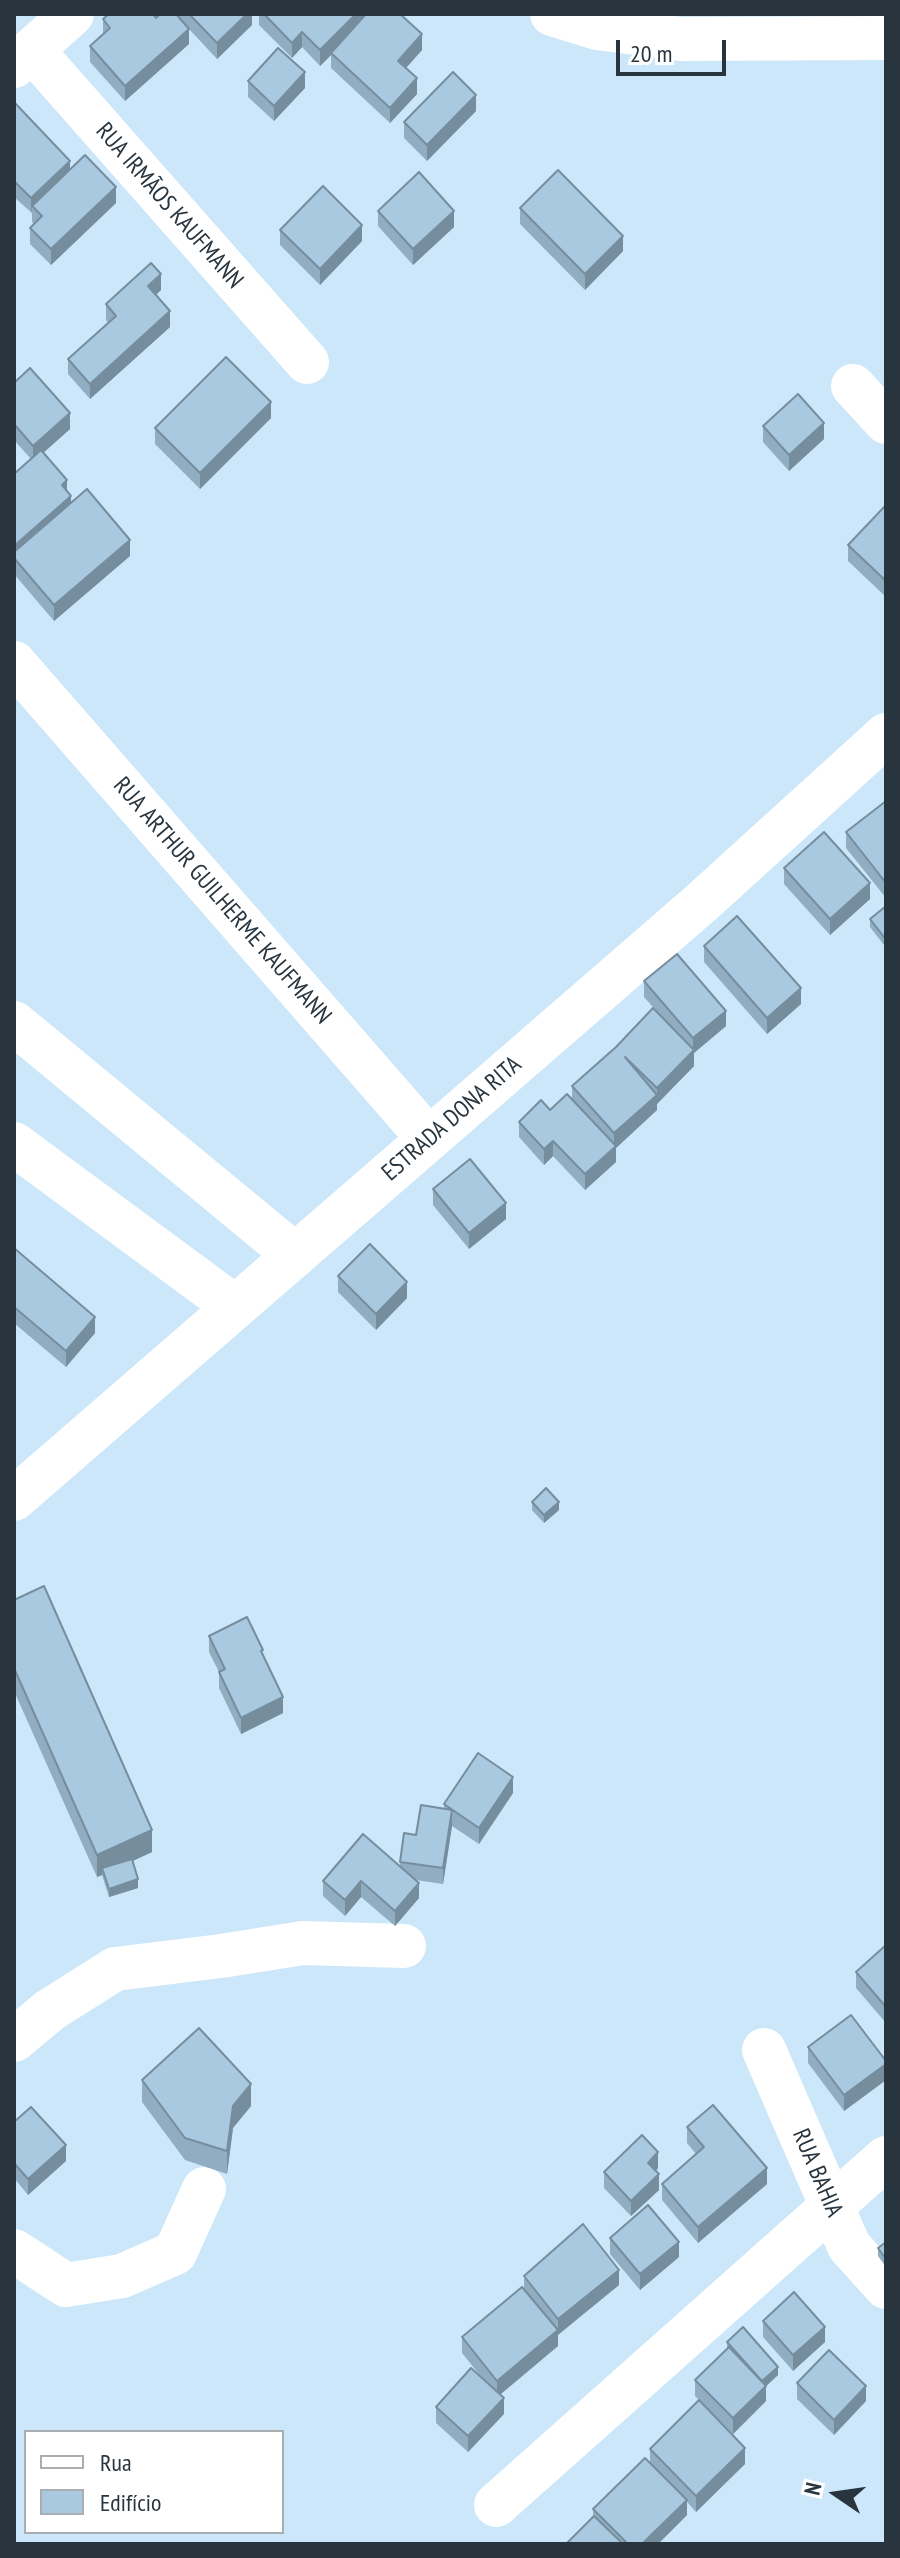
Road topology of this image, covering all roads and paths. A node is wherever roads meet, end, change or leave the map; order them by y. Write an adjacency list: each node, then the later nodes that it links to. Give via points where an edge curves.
1 (72, 14): 4 (street)
2 (552, 14): 3 (street, via 597,28 681,39)
3 (886, 38)
4 (23, 58): 5 (street, RUA IRMÃOS KAUFMANN)
5 (307, 362)
6 (853, 386): 7 (street)
7 (886, 422)
8 (14, 663): 11 (street, RUA ARTHUR GUILHERME KAUFMANN)
9 (886, 735): 11 (street, ESTRADA DONA RITA)
10 (14, 1023): 13 (street)
11 (429, 1139): 13 (street, ESTRADA DONA RITA)
12 (14, 1144): 14 (street)
13 (295, 1255): 14 (street, ESTRADA DONA RITA)
14 (235, 1307): 15 (street, ESTRADA DONA RITA)
15 (14, 1499)
16 (404, 1946): 17 (street, via 303,1943 115,1969)
17 (14, 2040)
18 (764, 2050): 21 (street, RUA BAHIA)
19 (886, 2158): 21 (street)
20 (204, 2189): 22 (street, via 175,2253 122,2276 66,2285)
21 (831, 2207): 23 (street, RUA BAHIA, via 849,2246); 24 (street)
22 (14, 2251)
23 (886, 2287)
24 (496, 2505)

